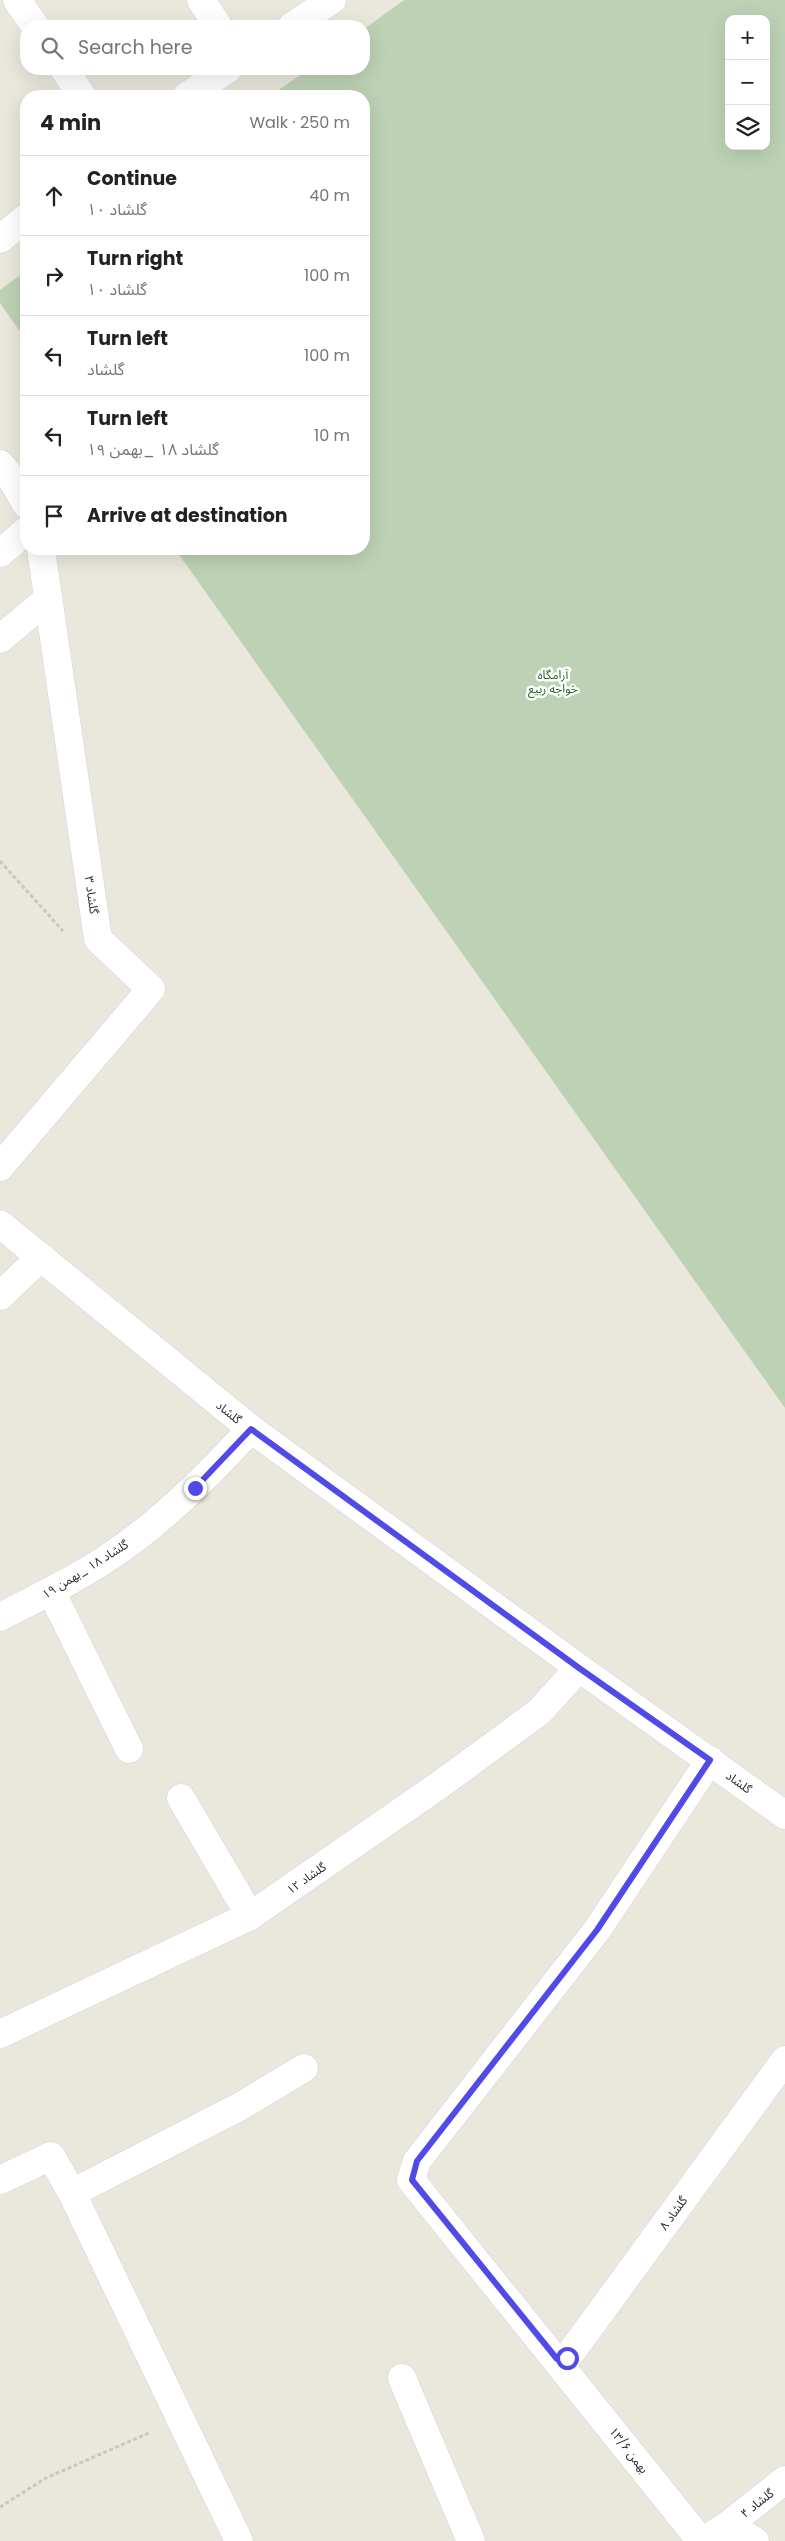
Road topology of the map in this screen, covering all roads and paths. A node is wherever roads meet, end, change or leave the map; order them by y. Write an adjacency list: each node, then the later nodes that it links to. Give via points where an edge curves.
1 (17, 0): 4 (street)
2 (201, 0): 5 (street)
3 (332, 0): 6 (street)
4 (31, 20)
5 (214, 20)
6 (301, 20)
7 (68, 75): 9 (street)
8 (219, 75): 10 (street)
9 (78, 90)
10 (196, 90)
11 (20, 223): 12 (street)
12 (0, 239)
13 (0, 464): 14 (street)
14 (20, 494)
15 (20, 536): 16 (street)
16 (0, 553)
17 (42, 555): 18 (street, گلشاد ۳)
18 (48, 599): 19 (street); 21 (street, گلشاد ۳)
19 (0, 639)
20 (0, 861): 21 (path, via 59,928 74,935)
21 (98, 939): 22 (street, via 151,989)
22 (0, 1167)
23 (0, 1224): 24 (street, گلشاد)
24 (41, 1257): 25 (street); 26 (street, گلشاد)
25 (0, 1296)
26 (251, 1429): 27 (street, گلشاد ۱۸ _بهمن ۱۹, via 195,1488 122,1548); 29 (street, گلشاد)
27 (51, 1591): 28 (street, گلشاد ۱۸ _بهمن ۱۹); 30 (street)
28 (0, 1617)
29 (579, 1668): 31 (street, گلشاد); 34 (street, گلشاد ۱۲, via 539,1712)
30 (129, 1749)
31 (710, 1760): 33 (street, گلشاد); 40 (street, بهمن ۱۳/۶, via 597,1930 417,2161 412,2180)
32 (181, 1798): 34 (street)
33 (785, 1815)
34 (250, 1916): 35 (street, گلشاد ۱۲)
35 (0, 2034)
36 (785, 2060): 40 (street, گلشاد ۸, via 567,2358)
37 (304, 2068): 39 (street, via 242,2106)
38 (0, 2180): 39 (street, via 51,2156)
39 (72, 2193): 42 (street)
40 (557, 2359): 48 (street, بهمن ۱۳/۶)
41 (402, 2378): 47 (street)
42 (181, 2418): 44 (path, via 46,2478); 46 (street)
43 (785, 2480): 45 (street, گلشاد ۴)
44 (0, 2507)
45 (728, 2525): 48 (street, گلشاد ۴); 49 (street)
46 (239, 2541)
47 (471, 2541)
48 (702, 2541)
49 (755, 2541)

